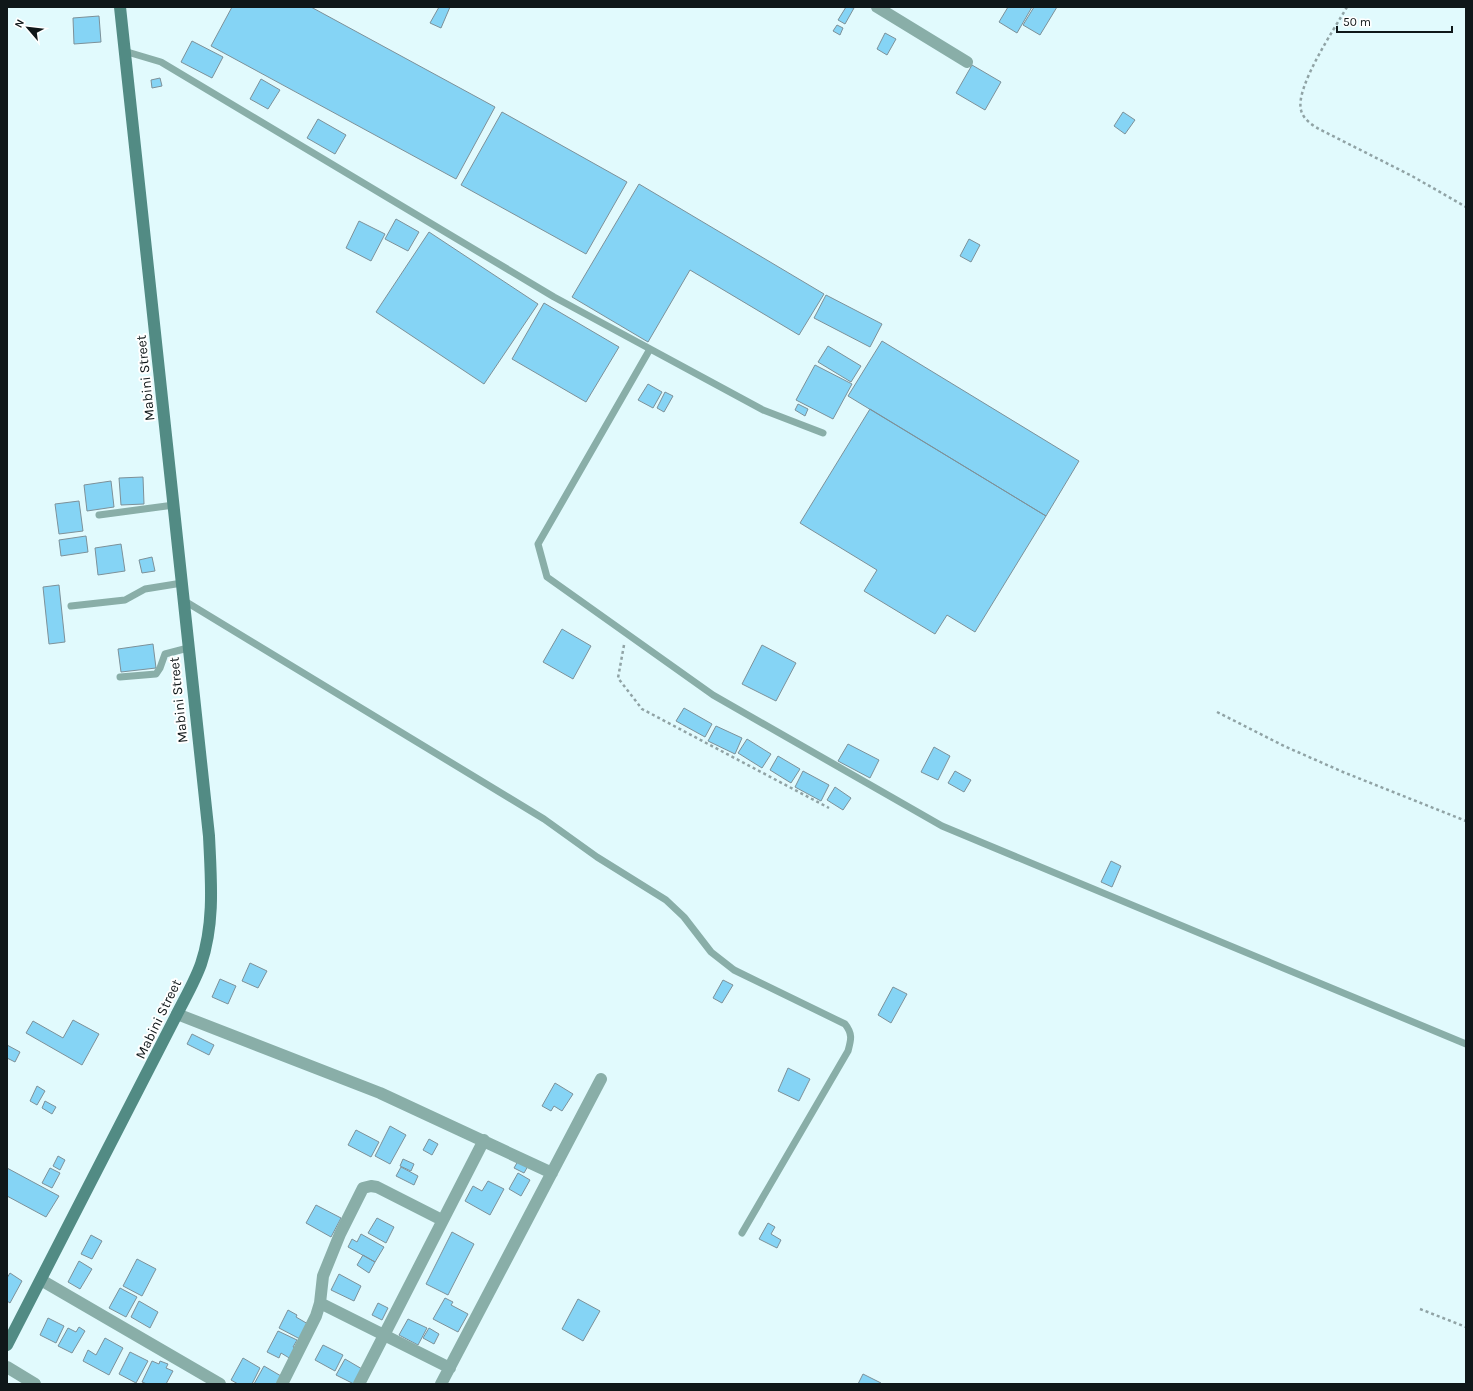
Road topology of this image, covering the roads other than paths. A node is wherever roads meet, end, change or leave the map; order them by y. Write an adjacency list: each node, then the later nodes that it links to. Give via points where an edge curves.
1 (120, 7): 3 (main road, Mabini Street)
2 (877, 7): 4 (street)
3 (124, 51): 5 (lane, via 161,62 554,297); 7 (main road, Mabini Street)
4 (967, 62)
5 (650, 349): 6 (lane, via 764,410); 15 (lane, via 538,544 547,577 713,695 942,826)
6 (823, 433)
7 (174, 505): 8 (lane); 9 (main road, Mabini Street)
8 (99, 515)
9 (182, 583): 10 (main road, Mabini Street); 11 (lane, via 145,589 125,600)
10 (183, 600): 12 (main road, Mabini Street); 20 (lane, via 544,819 597,857 666,900 684,917 711,952 734,970 845,1024 851,1032 852,1039 848,1051)
11 (71, 606)
12 (188, 648): 13 (lane, via 165,654 156,674); 14 (main road, Mabini Street, via 209,836 211,923 201,965)
13 (120, 677)
14 (177, 1014): 17 (street, via 380,1093); 21 (main road, Mabini Street)
15 (1466, 1044)
16 (601, 1079): 18 (street)
17 (484, 1140): 18 (street); 19 (street)
18 (552, 1173): 26 (street)
19 (442, 1220): 22 (street, via 377,1187 363,1188 323,1276); 23 (street)
20 (742, 1233)
21 (41, 1280): 24 (main road, Mabini Street); 28 (street)
22 (320, 1303): 23 (street); 29 (street, via 311,1328)
23 (384, 1335): 26 (street); 30 (street)
24 (7, 1345)
25 (7, 1367): 27 (street)
26 (450, 1368): 31 (street)
27 (35, 1384)
28 (220, 1384)
29 (282, 1384)
30 (359, 1384)
31 (441, 1384)

